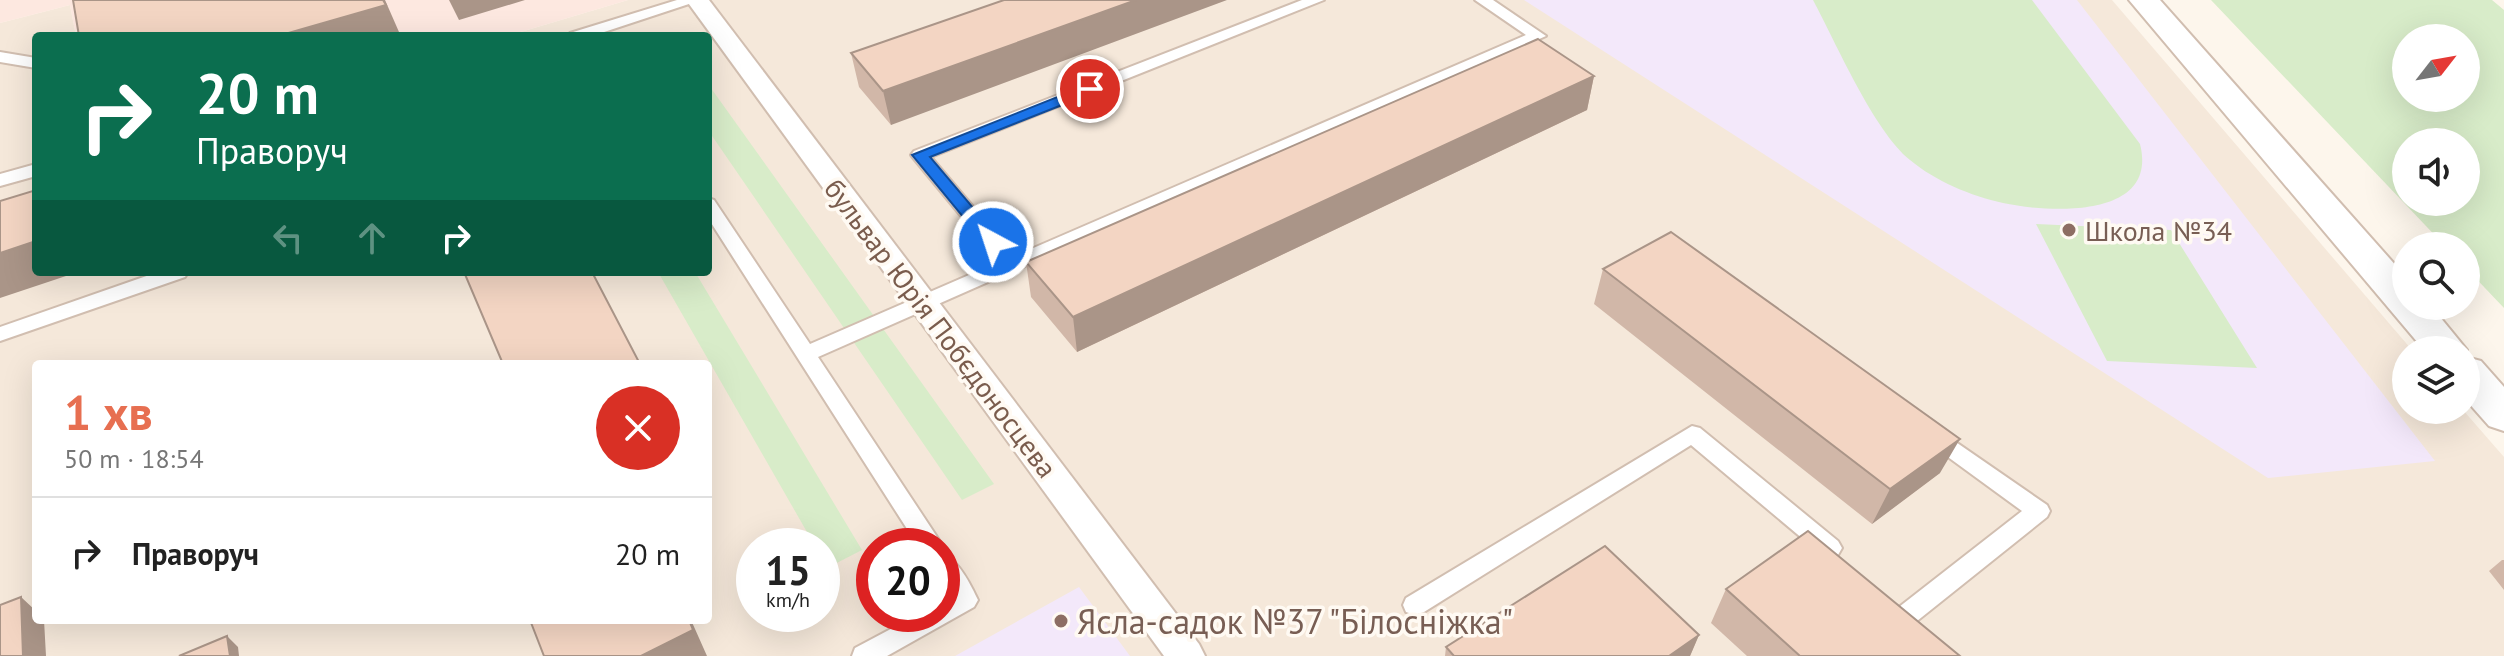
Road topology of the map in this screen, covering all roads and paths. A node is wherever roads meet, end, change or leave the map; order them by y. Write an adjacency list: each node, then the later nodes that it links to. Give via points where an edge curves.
1 (695, 0): 5 (lane); 14 (street, бульвар Юрія Побєдоносцева)
2 (1316, 0): 11 (lane, via 920,155)
3 (1483, 0): 11 (lane, via 1538,36)
4 (2144, 0): 13 (street)
5 (599, 32)
6 (0, 57): 7 (lane)
7 (32, 62)
8 (32, 171): 9 (lane)
9 (0, 180)
10 (712, 210): 18 (lane)
11 (1011, 264): 14 (lane)
12 (167, 276): 16 (lane)
13 (2392, 286)
14 (923, 302): 18 (lane); 28 (street, бульвар Юрія Побєдоносцева)
15 (2422, 320): 17 (street)
16 (0, 334)
17 (2435, 336)
18 (806, 354): 22 (lane)
19 (2480, 388): 20 (street)
20 (2504, 415)
21 (1912, 420): 25 (lane, via 2039,511 1902,609)
22 (919, 528)
23 (1848, 564): 24 (lane, via 1692,434)
24 (1415, 605)
25 (1929, 631)
26 (908, 632): 27 (lane)
27 (864, 656)
28 (1186, 656)

